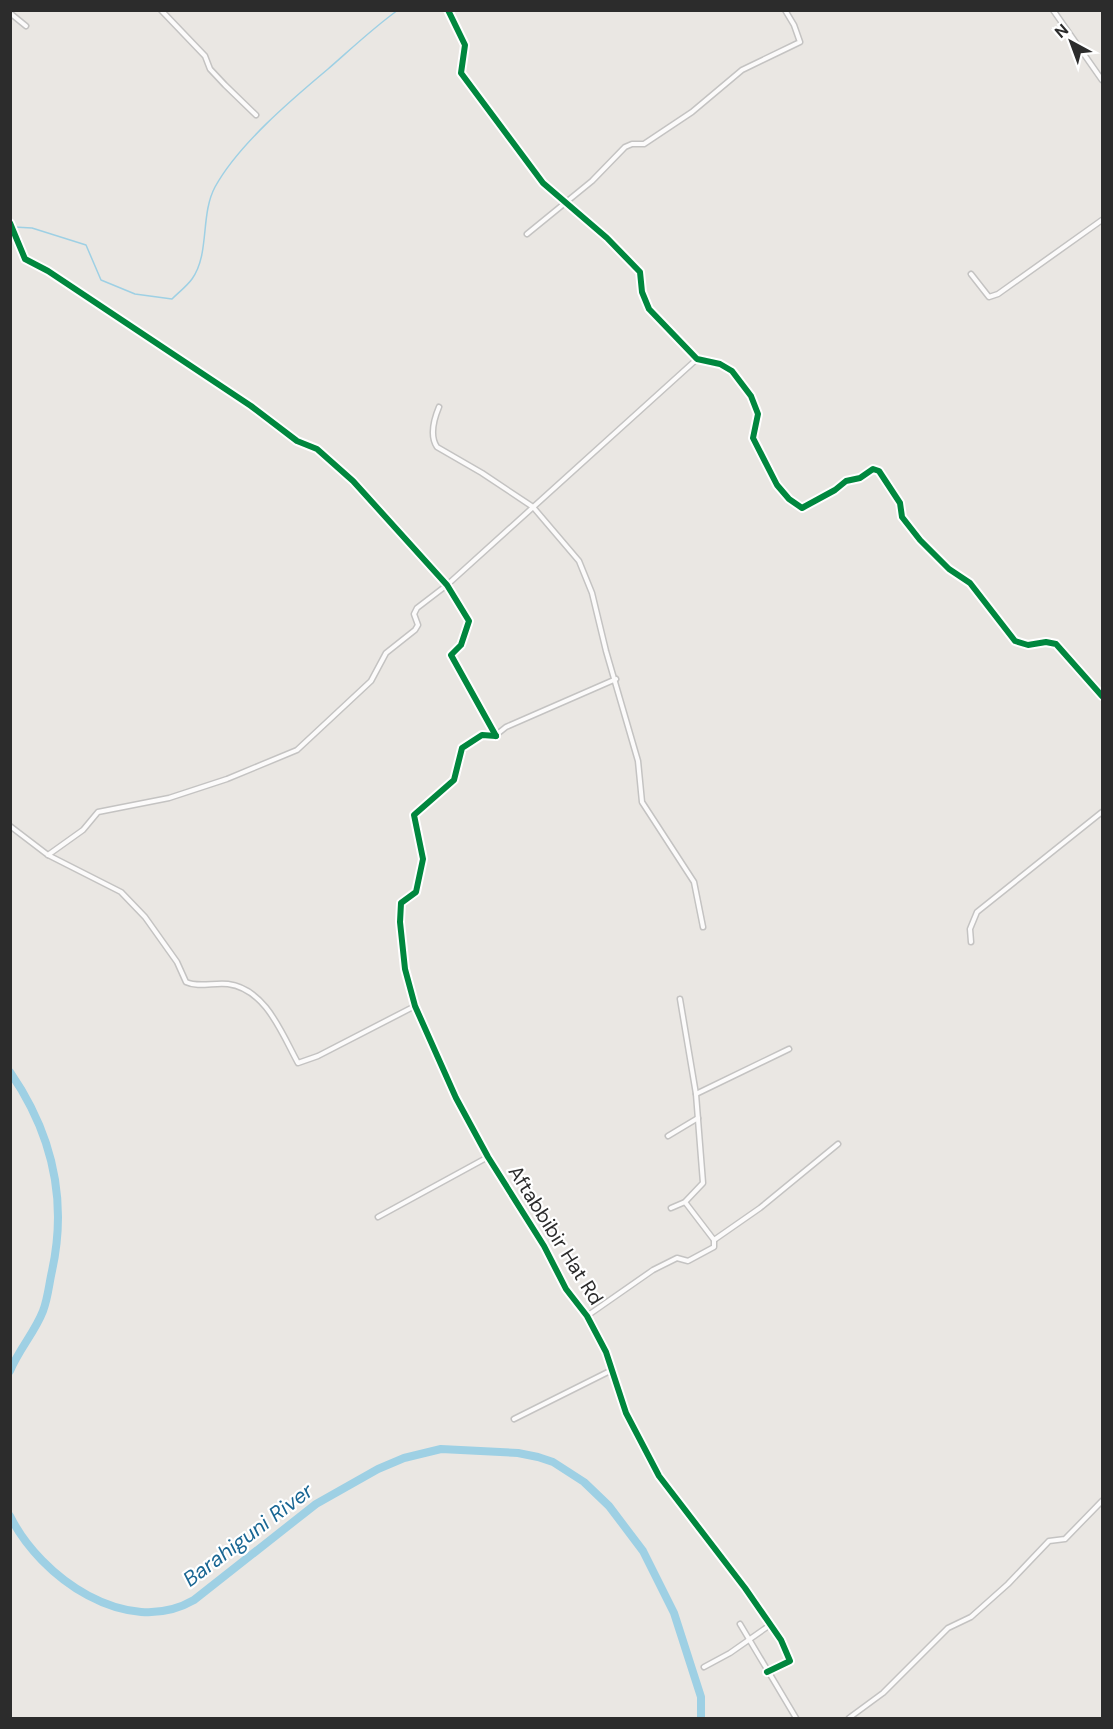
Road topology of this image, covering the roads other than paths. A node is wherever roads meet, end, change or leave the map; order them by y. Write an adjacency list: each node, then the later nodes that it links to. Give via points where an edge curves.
1 (161, 10): 8 (street)
2 (448, 10): 9 (street, via 465,45 461,73 543,183)
3 (785, 10): 9 (street, via 800,42 742,70 692,112 644,144 625,147 592,182)
4 (1053, 10): 7 (street)
5 (10, 14): 6 (street)
6 (26, 26)
7 (1102, 80)
8 (255, 115)
9 (564, 203): 12 (street); 14 (street, via 640,272 649,309)
10 (1102, 219): 13 (street, via 998,294 989,297)
11 (10, 223): 17 (street, via 25,259 251,406 297,441 317,449 353,481)
12 (527, 234)
13 (971, 274)
14 (697, 359): 16 (street); 19 (street, via 732,371 751,396 758,414 753,438 777,485 789,499 802,508 846,481 879,471 900,503 902,517 920,540 970,584 1015,641 1028,645 1056,644)
15 (439, 407): 16 (street, via 432,441 437,447)
16 (532, 507): 17 (street); 18 (street, via 563,540 584,571)
17 (447, 585): 20 (street, via 470,621 461,645 452,655); 23 (street, via 417,608 415,630 387,653 371,681 350,697 307,743 227,779 169,798 98,812 83,830)
18 (616, 679): 20 (street, via 506,727); 24 (street, via 638,761 642,802 694,882)
19 (1102, 696)
20 (496, 736): 27 (street, Aftabbibir Hat Rd, via 482,735 462,748 455,777 414,815 423,865 416,892 400,907 405,969)
21 (1102, 812): 25 (street, via 977,912 970,929)
22 (10, 826): 23 (street)
23 (48, 855): 27 (street, via 121,892 171,953 186,982 230,984 248,992 269,1011 298,1063)
24 (702, 927)
25 (971, 942)
26 (680, 999): 29 (street)
27 (415, 1006): 33 (street, Aftabbibir Hat Rd, via 456,1098)
28 (789, 1049): 29 (street)
29 (696, 1094): 30 (street)
30 (698, 1118): 31 (street); 34 (street, via 703,1183)
31 (668, 1136)
32 (838, 1144): 37 (street)
33 (488, 1157): 36 (street); 38 (street, Aftabbibir Hat Rd, via 566,1289)
34 (686, 1202): 35 (street); 37 (street)
35 (670, 1208)
36 (378, 1217)
37 (714, 1240): 38 (street, via 714,1247 707,1252 688,1261 677,1258 653,1270)
38 (587, 1316): 39 (street, Aftabbibir Hat Rd)
39 (613, 1370): 40 (street); 43 (street, Aftabbibir Hat Rd, via 626,1413 659,1476)
40 (514, 1419)
41 (1102, 1501): 48 (street, via 1065,1539 1049,1541 979,1611 948,1628 883,1693)
42 (740, 1624): 44 (street)
43 (770, 1625): 44 (street); 46 (street, Aftabbibir Hat Rd, via 790,1661)
44 (748, 1640): 45 (street); 46 (street)
45 (704, 1666)
46 (767, 1672): 47 (street)
47 (795, 1719)
48 (849, 1719)

